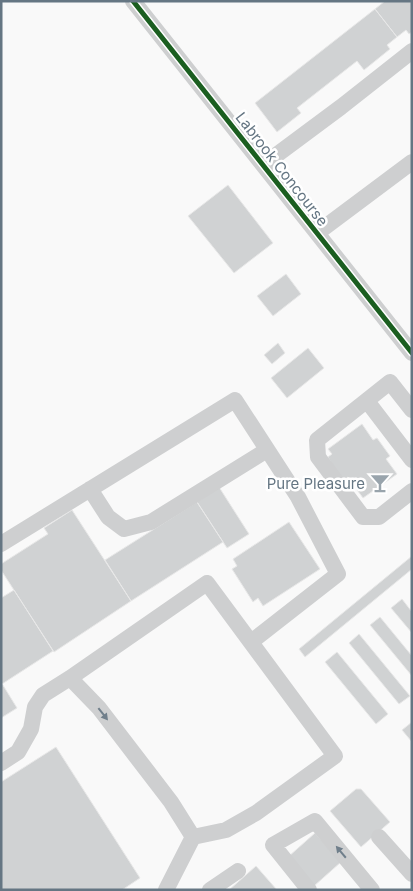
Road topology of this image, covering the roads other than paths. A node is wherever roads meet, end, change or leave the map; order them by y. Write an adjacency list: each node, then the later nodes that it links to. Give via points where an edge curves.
1 (133, 1): 4 (street, Labrook Concourse)
2 (412, 51): 4 (street)
3 (412, 162): 5 (street)
4 (263, 165): 5 (street, Labrook Concourse)
5 (317, 233): 6 (street, Labrook Concourse)
6 (412, 353)
7 (367, 400): 8 (street, via 390,382); 10 (street); 12 (street, via 317,440 318,457 363,517 379,517)
8 (412, 410)
9 (268, 450): 11 (street, via 151,522 124,529 108,517); 11 (street, via 235,400); 14 (street, via 298,497 338,574)
10 (412, 460)
11 (90, 489): 13 (street)
12 (412, 492)
13 (1, 544)
14 (251, 642): 15 (street, via 207,583); 17 (street, via 335,756 256,813 226,830)
15 (70, 678): 16 (street, via 43,695 36,706 31,729 18,752); 17 (street, one-way to 17, via 99,708)
16 (1, 763)
17 (194, 837): 21 (street)
18 (379, 837): 20 (street)
19 (238, 871): 22 (street)
20 (412, 874)
21 (166, 890)
22 (210, 890)
23 (309, 890): 24 (street, one-way to 23, via 315,821 273,845)
24 (372, 890)

